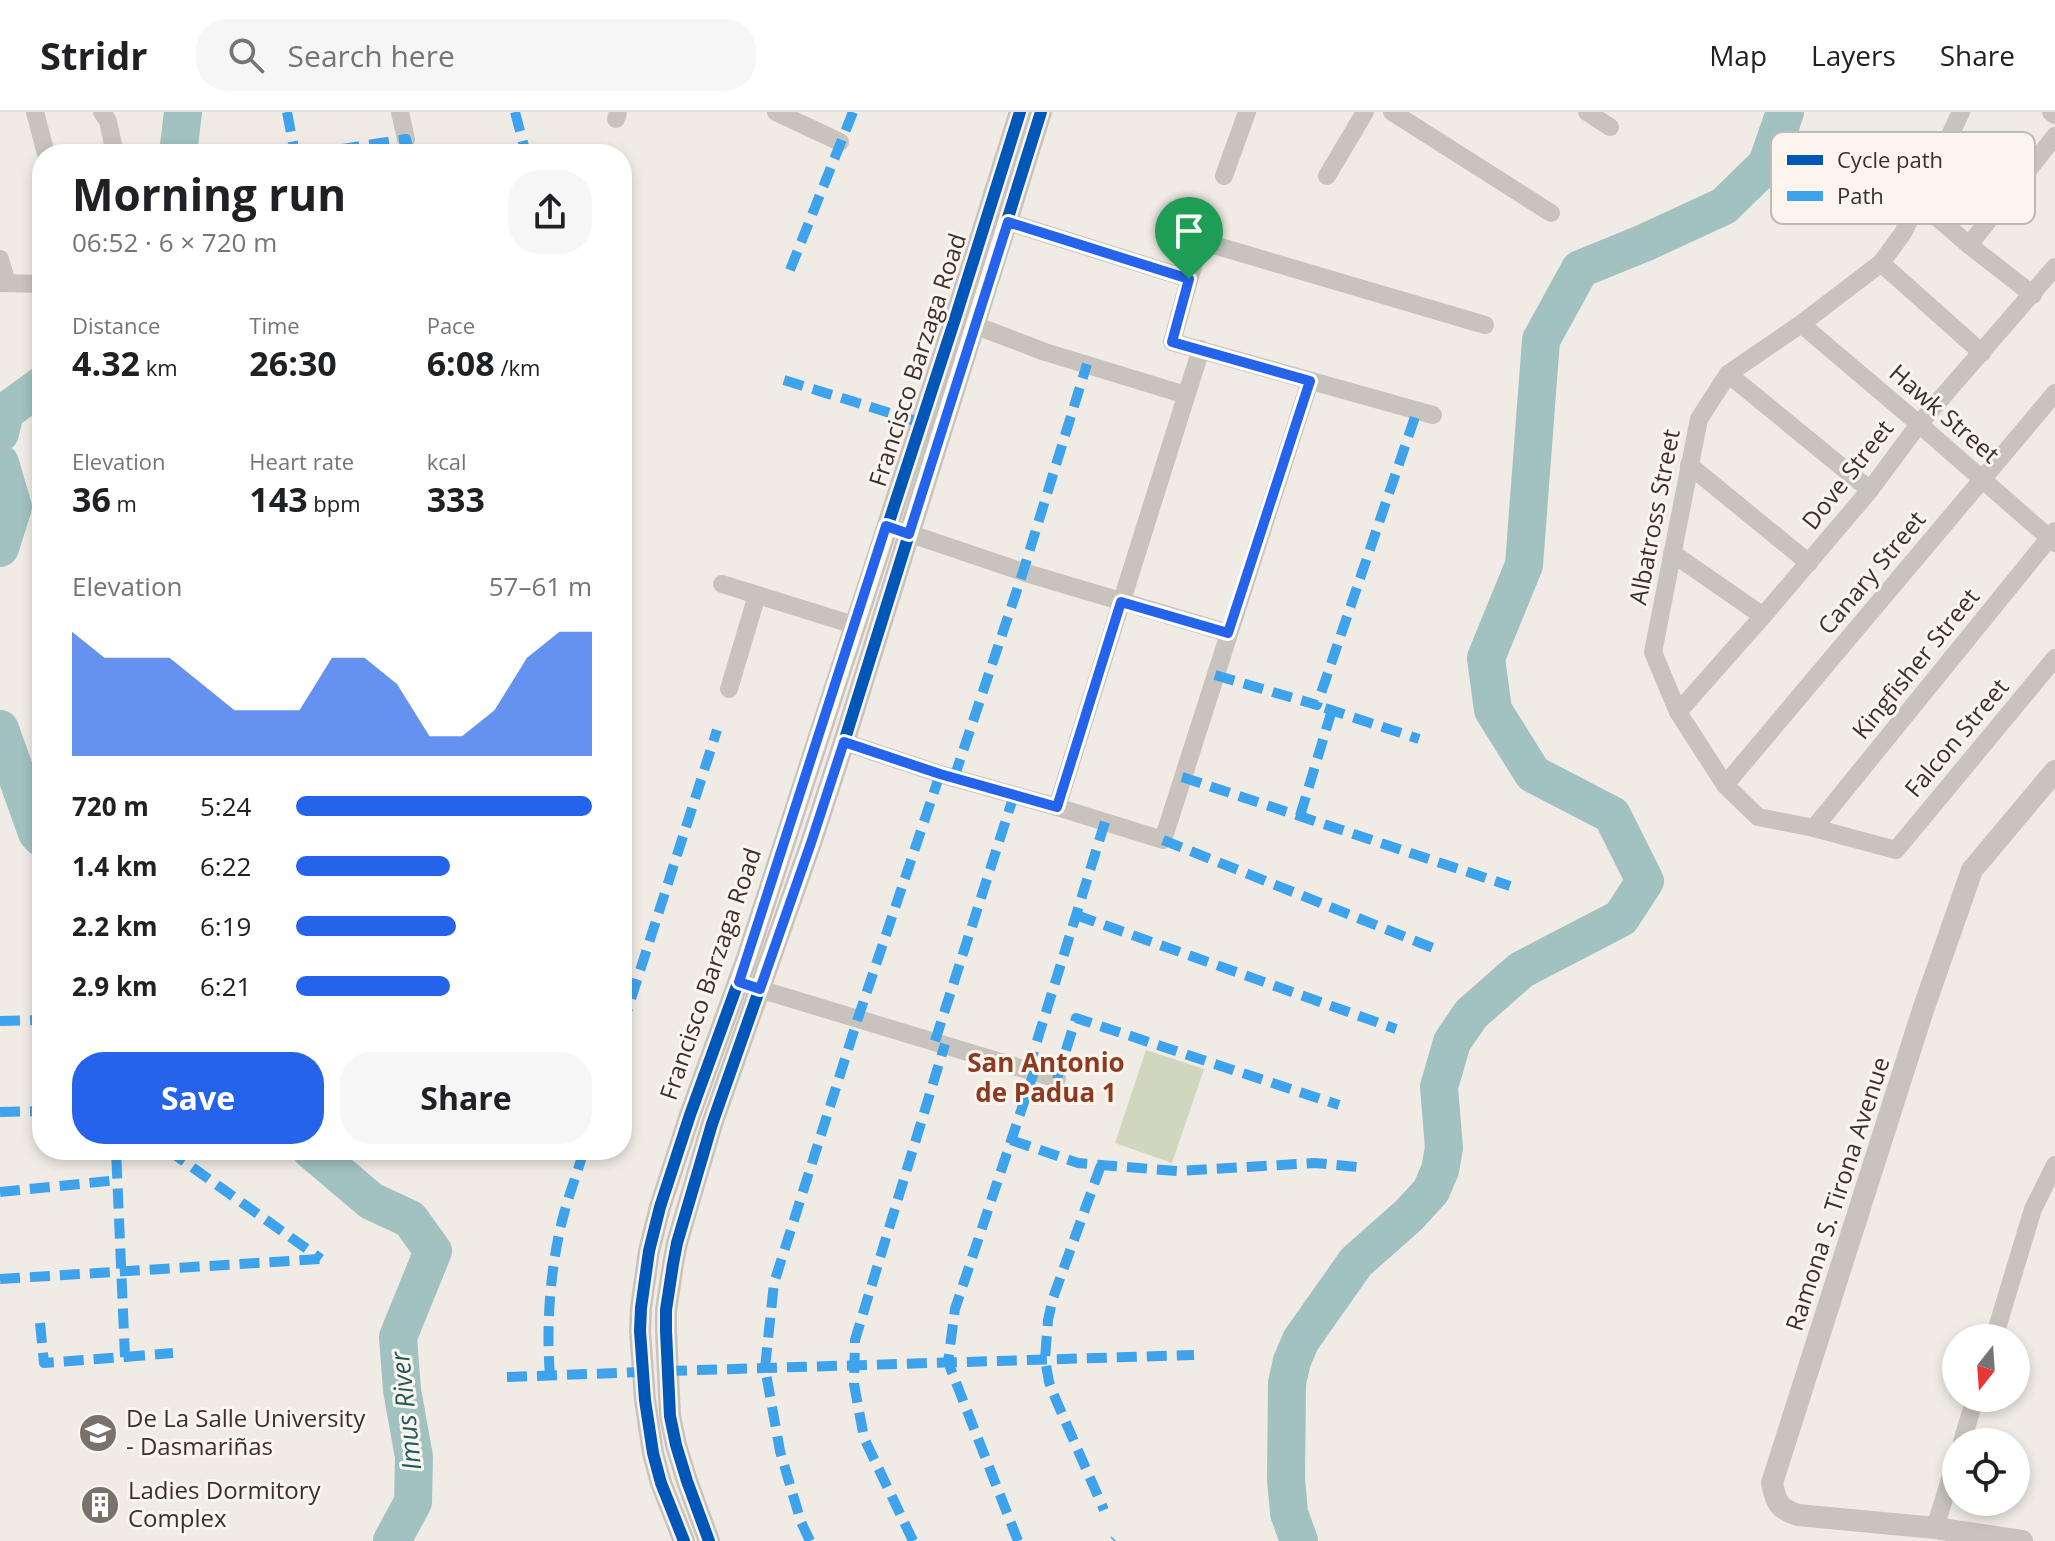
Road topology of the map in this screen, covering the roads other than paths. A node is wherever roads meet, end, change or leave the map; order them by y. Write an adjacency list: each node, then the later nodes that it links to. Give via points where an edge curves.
1 (35, 112): 17 (street)
2 (102, 112): 18 (street)
3 (400, 112): 15 (street)
4 (776, 112): 16 (street)
5 (1020, 112): 49 (street, Francisco Barzaga Road)
6 (1041, 112): 23 (street, Francisco Barzaga Road)
7 (1365, 112): 21 (street)
8 (1392, 112): 22 (street)
9 (1587, 112): 12 (street)
10 (1961, 112): 13 (street, Albatross Street)
11 (1245, 113): 20 (street)
12 (1610, 127)
13 (1952, 132)
14 (2055, 136): 19 (street)
15 (406, 139)
16 (840, 142)
17 (43, 144)
18 (113, 144)
19 (2035, 161)
20 (1224, 176)
21 (1327, 176)
22 (1551, 213)
23 (1008, 222): 31 (street); 36 (street, Francisco Barzaga Road)
24 (1908, 224): 29 (street, Albatross Street)
25 (1945, 224): 27 (street)
26 (1986, 224): 27 (street)
27 (1969, 245): 34 (street)
28 (0, 259): 32 (street)
29 (1881, 263): 35 (street, Albatross Street); 39 (street)
30 (2055, 267): 34 (street, Dove Street)
31 (1189, 279): 37 (street, via 1200,241); 38 (street, via 1172,342)
32 (3, 283): 33 (street)
33 (32, 284)
34 (2033, 295): 39 (street, Dove Street)
35 (1801, 324): 40 (street, Albatross Street); 45 (street, Hawk Street)
36 (974, 325): 43 (street); 50 (street, Francisco Barzaga Road)
37 (1485, 325)
38 (1201, 349): 41 (street); 43 (street)
39 (1982, 353): 45 (street, Dove Street)
40 (1728, 374): 46 (street, Albatross Street, via 1699,419); 48 (street)
41 (1310, 381): 44 (street); 59 (street)
42 (2055, 393): 47 (street, Canary Street)
43 (1186, 395): 56 (street)
44 (1433, 415)
45 (1919, 424): 47 (street, Hawk Street); 48 (street, Dove Street)
46 (1689, 465): 52 (street, Albatross Street); 53 (street)
47 (1982, 479): 51 (street, Hawk Street); 65 (street, Canary Street)
48 (1870, 490): 53 (street, Dove Street)
49 (886, 526): 50 (street); 58 (street, Francisco Barzaga Road)
50 (909, 534): 56 (street); 63 (street, Francisco Barzaga Road)
51 (2053, 537): 67 (street, Kingfisher Street)
52 (1672, 553): 57 (street); 62 (street, Albatross Street, via 1653,652)
53 (1809, 563): 57 (street, Dove Street)
54 (722, 584): 55 (street)
55 (757, 595): 58 (street); 61 (street)
56 (1121, 602): 59 (street); 66 (street)
57 (1763, 616): 62 (street, Dove Street)
58 (854, 625): 69 (street, Francisco Barzaga Road)
59 (1228, 633): 66 (street, via 1163,840)
60 (2055, 658): 68 (street, Falcon Street)
61 (729, 689)
62 (1678, 712): 65 (street, Albatross Street)
63 (844, 742): 66 (street); 70 (street, Francisco Barzaga Road)
64 (2055, 771): 75 (street, Ramona S. Tirona Avenue, via 1972,870 1772,1483 1775,1500 1798,1515)
65 (1725, 785): 67 (street, Albatross Street, via 1758,817)
66 (1057, 807)
67 (1814, 828): 68 (street, Albatross Street)
68 (1896, 850)
69 (739, 982): 70 (street); 76 (street, Francisco Barzaga Road, via 660,1207 641,1308 642,1372 653,1453)
70 (760, 989): 71 (street); 77 (street, Francisco Barzaga Road, via 683,1220 666,1310 670,1416)
71 (1057, 1079)
72 (2055, 1165): 73 (street, via 2033,1209)
73 (1998, 1324)
74 (1942, 1505): 75 (street)
75 (1933, 1534): 78 (street, Ramona S. Tirona Avenue)
76 (684, 1541)
77 (709, 1541)
78 (2022, 1541)

